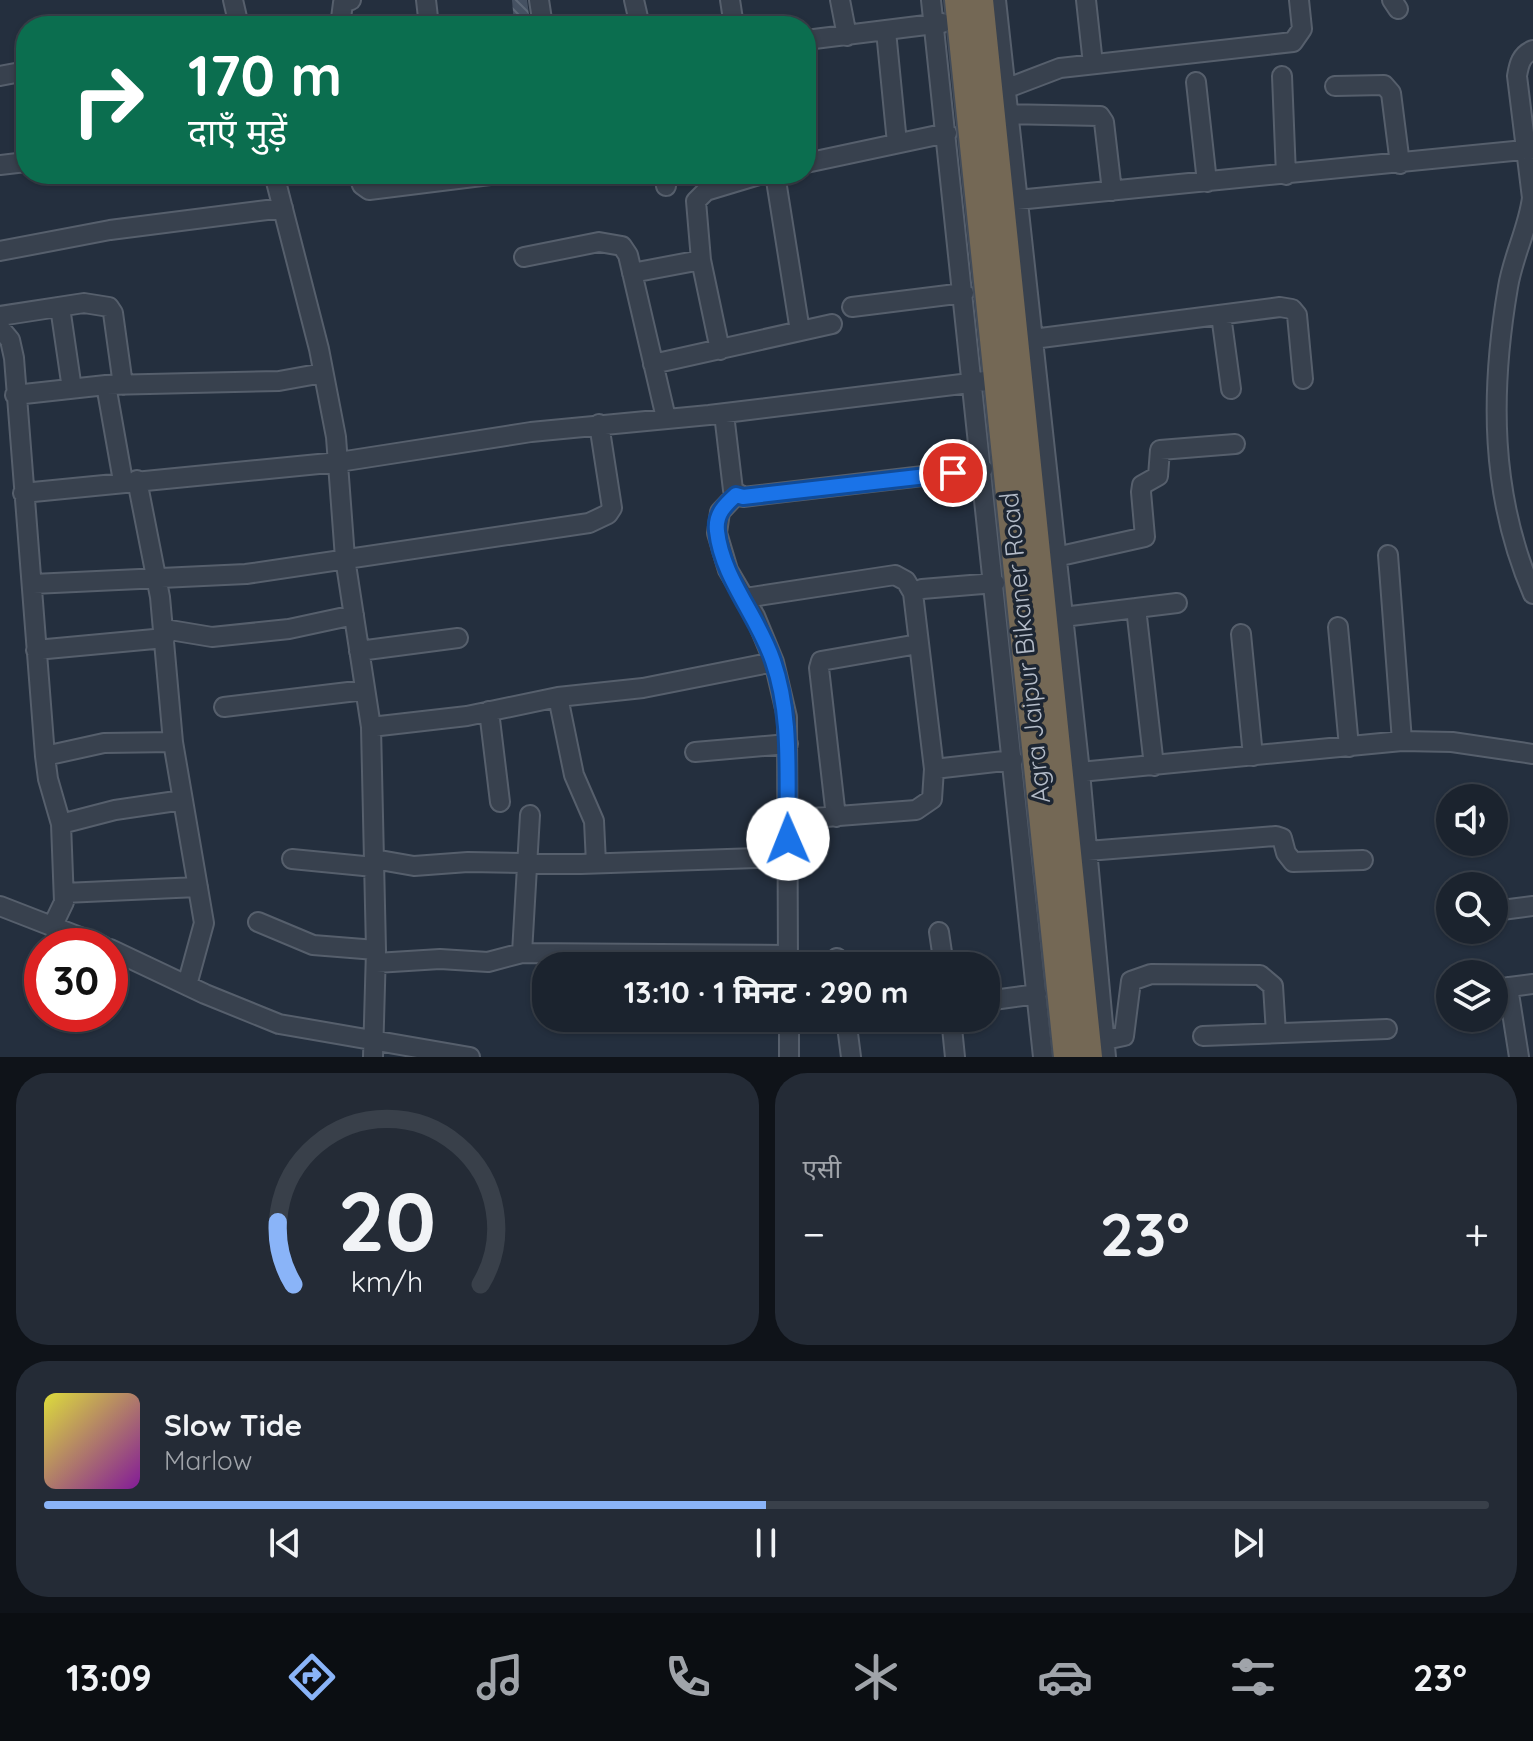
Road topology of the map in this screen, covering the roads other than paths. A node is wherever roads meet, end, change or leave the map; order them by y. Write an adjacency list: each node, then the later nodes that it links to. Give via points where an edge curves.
1 (351, 0): 9 (street, via 343,3)
2 (840, 0): 12 (street)
3 (931, 0): 10 (street)
4 (980, 0): 111 (highway, Agra Jaipur Bikaner Road)
5 (996, 0): 19 (street)
6 (1086, 0): 15 (street)
7 (1299, 0): 15 (street, via 1302,29 1293,42)
8 (959, 11): 10 (street); 53 (highway, Agra Jaipur Bikaner Road)
9 (339, 16)
10 (933, 24): 11 (street); 21 (street)
11 (886, 31): 12 (street); 22 (street)
12 (847, 36): 13 (street)
13 (816, 39)
14 (1533, 50): 23 (street, via 1525,53 1517,76)
15 (1093, 64): 19 (street, via 1050,69)
16 (1282, 76): 26 (street)
17 (1196, 82): 27 (street)
18 (1335, 86): 25 (street, via 1384,85 1391,93)
19 (1005, 89): 20 (street)
20 (1009, 114): 33 (street, via 1100,116); 34 (street)
21 (947, 133): 22 (street); 40 (street)
22 (897, 143): 24 (street)
23 (1529, 149): 25 (street); 74 (street, via 1530,217 1508,287 1495,421 1505,513)
24 (816, 161)
25 (1404, 163): 26 (street)
26 (1286, 175): 27 (street)
27 (1207, 182): 33 (street)
28 (277, 184): 35 (street)
29 (362, 184): 30 (street, via 369,190)
30 (417, 184)
31 (729, 184): 38 (street, via 706,191 696,201)
32 (777, 184): 47 (street)
33 (1112, 191): 34 (street)
34 (1017, 200): 48 (street)
35 (283, 208): 36 (street, via 110,230); 51 (street)
36 (0, 251)
37 (524, 257): 39 (street, via 611,241 622,246)
38 (701, 260): 39 (street); 49 (street)
39 (632, 273): 50 (street)
40 (964, 293): 42 (street); 53 (street)
41 (60, 307): 44 (street); 54 (street, via 109,307); 55 (street)
42 (852, 307)
43 (1221, 315): 48 (street); 52 (street, via 1292,309 1297,315); 56 (street)
44 (0, 316)
45 (832, 324): 47 (street)
46 (0, 328): 57 (street, via 10,340)
47 (800, 331): 49 (street)
48 (1033, 339): 68 (street)
49 (720, 350): 50 (street)
50 (653, 364): 59 (street)
51 (323, 373): 54 (street, via 279,381); 62 (street)
52 (1303, 379)
53 (986, 381): 58 (street); 63 (street); 151 (highway, Agra Jaipur Bikaner Road)
54 (115, 385): 55 (street); 64 (street)
55 (72, 389): 57 (street)
56 (1231, 389)
57 (15, 395): 65 (street)
58 (724, 414): 59 (street); 66 (street)
59 (666, 418): 60 (street)
60 (599, 424): 62 (street); 69 (street, via 612,508 601,519)
61 (1235, 444): 68 (street, via 1160,450 1158,476 1142,485 1145,537)
62 (339, 462): 64 (street); 69 (street)
63 (983, 469): 66 (street); 71 (street)
64 (130, 481): 65 (street); 70 (street)
65 (23, 493): 72 (street)
66 (736, 495): 75 (street, via 720,512 717,533 728,570)
67 (1388, 555): 93 (street)
68 (1056, 557): 79 (street)
69 (345, 558): 70 (street, via 246,574); 78 (street)
70 (157, 578): 72 (street); 81 (street)
71 (995, 583): 73 (street); 101 (street)
72 (33, 584): 85 (street)
73 (913, 593): 75 (street, via 895,575); 84 (street)
74 (1533, 594)
75 (745, 598): 87 (street)
76 (1177, 603): 77 (street)
77 (1136, 608): 79 (street); 102 (street)
78 (354, 615): 81 (street, via 212,637); 86 (street)
79 (1063, 617): 104 (street)
80 (1338, 627): 96 (street)
81 (164, 634): 85 (street); 94 (street)
82 (1241, 634): 100 (street)
83 (458, 638): 86 (street)
84 (918, 644): 103 (street); 108 (street, via 821,661)
85 (36, 650): 99 (street)
86 (359, 651): 88 (street)
87 (774, 662): 89 (street, via 643,688); 95 (street)
88 (365, 690): 90 (street); 92 (street)
89 (558, 697): 91 (street); 116 (street, via 574,775 594,821)
90 (224, 707)
91 (489, 711): 92 (street); 106 (street)
92 (371, 727): 115 (street)
93 (1402, 741): 96 (street); 98 (street)
94 (173, 742): 99 (street, via 104,743); 105 (street)
95 (788, 744): 97 (street); 109 (street)
96 (1349, 747): 100 (street)
97 (695, 752)
98 (1533, 754)
99 (45, 756): 110 (street)
100 (1253, 756): 102 (street)
101 (1013, 760): 103 (street); 135 (street)
102 (1154, 766): 104 (street)
103 (934, 769): 108 (street, via 934,789 925,806)
104 (1080, 772): 111 (street)
105 (183, 800): 110 (street); 118 (street)
106 (500, 802)
107 (530, 815): 117 (street)
108 (836, 817): 109 (street)
109 (787, 820): 112 (street)
110 (61, 824): 119 (street)
111 (1077, 852): 114 (street, via 1276,836 1293,862); 145 (highway, Agra Jaipur Bikaner Road)
112 (788, 857): 116 (street); 126 (street)
113 (292, 859): 115 (street)
114 (1363, 860)
115 (374, 863): 117 (street); 131 (street)
116 (596, 863): 117 (street)
117 (526, 864): 128 (street)
118 (198, 887): 119 (street); 133 (street, via 204,923)
119 (64, 893): 124 (street)
120 (0, 906): 124 (street)
121 (1533, 906): 122 (street)
122 (1508, 909)
123 (258, 922): 131 (street, via 313,945)
124 (52, 927)
125 (939, 932): 127 (street)
126 (788, 952)
127 (942, 952)
128 (522, 953): 129 (street); 131 (street, via 488,962)
129 (532, 953)
130 (128, 957): 133 (street)
131 (376, 957): 144 (street)
132 (1533, 984): 134 (street)
133 (187, 985): 144 (street, via 279,1024)
134 (1508, 987)
135 (1037, 994): 136 (street); 150 (street)
136 (1000, 999)
137 (1508, 1015): 152 (street)
138 (1387, 1029): 142 (street)
139 (789, 1032): 147 (street)
140 (848, 1032): 148 (street)
141 (952, 1032): 149 (street)
142 (1276, 1033): 143 (street); 145 (street, via 1273,986 1260,975 1151,974 1131,981 1124,1036)
143 (1203, 1036)
144 (373, 1049): 146 (street)
145 (1100, 1051)
146 (470, 1057)
147 (789, 1057)
148 (851, 1057)
149 (955, 1057)
150 (1043, 1057)
151 (1067, 1057)
152 (1519, 1057)

